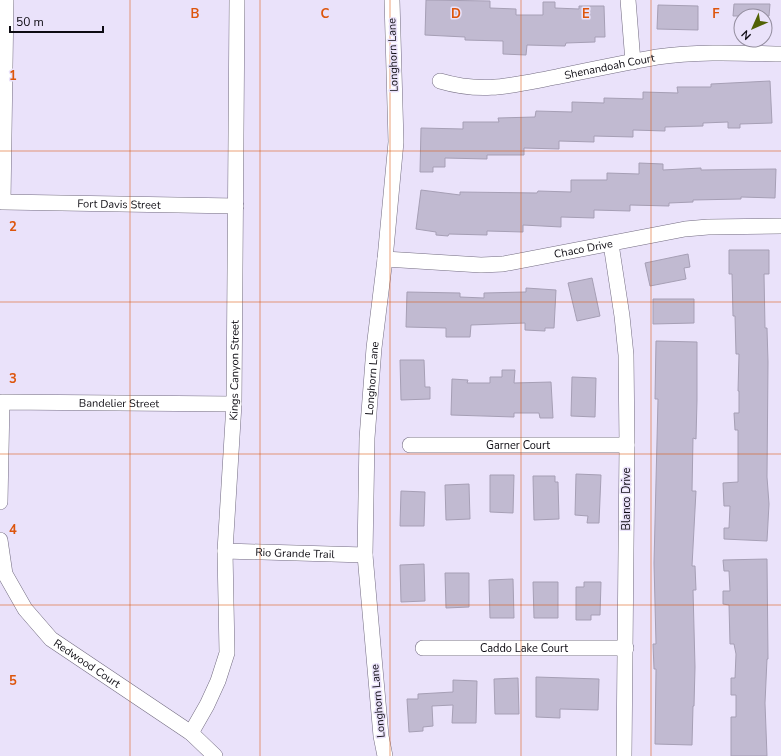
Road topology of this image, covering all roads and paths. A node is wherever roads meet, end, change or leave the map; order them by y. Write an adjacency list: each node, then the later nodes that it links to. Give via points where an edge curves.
1 (6, 0): 8 (street, Fort Davis Street, via 3,202)
2 (237, 0): 8 (street, Kings Canyon Street)
3 (392, 0): 11 (street, Longhorn Lane, via 396,142)
4 (628, 0): 6 (street)
5 (781, 54): 6 (street, Shenandoah Court, via 707,53 657,57)
6 (633, 62): 7 (street, Shenandoah Court, via 500,88 458,87)
7 (440, 81)
8 (236, 206): 12 (street, Kings Canyon Street)
9 (781, 226): 10 (street, Chaco Drive, via 685,229)
10 (611, 244): 11 (street, Chaco Drive, via 503,264); 14 (street, Blanco Drive, via 625,337)
11 (385, 259): 18 (street, Longhorn Lane, via 374,348 367,438)
12 (234, 404): 15 (street, Bandelier Street, via 2,402); 17 (street, Kings Canyon Street)
13 (410, 445): 14 (street, Garner Court)
14 (627, 445): 20 (street, Blanco Drive)
15 (0, 502)
16 (0, 540): 21 (street, Redwood Court, via 5,574 25,609 50,639)
17 (225, 551): 18 (street, Rio Grande Trail); 21 (street, Kings Canyon Street, via 228,653 207,705)
18 (366, 555): 23 (street, Longhorn Lane, via 381,736)
19 (423, 648): 20 (street, Caddo Lake Court)
20 (626, 648): 24 (street, Blanco Drive)
21 (191, 733): 22 (street, Redwood Court)
22 (215, 756)
23 (385, 756)
24 (624, 756)

